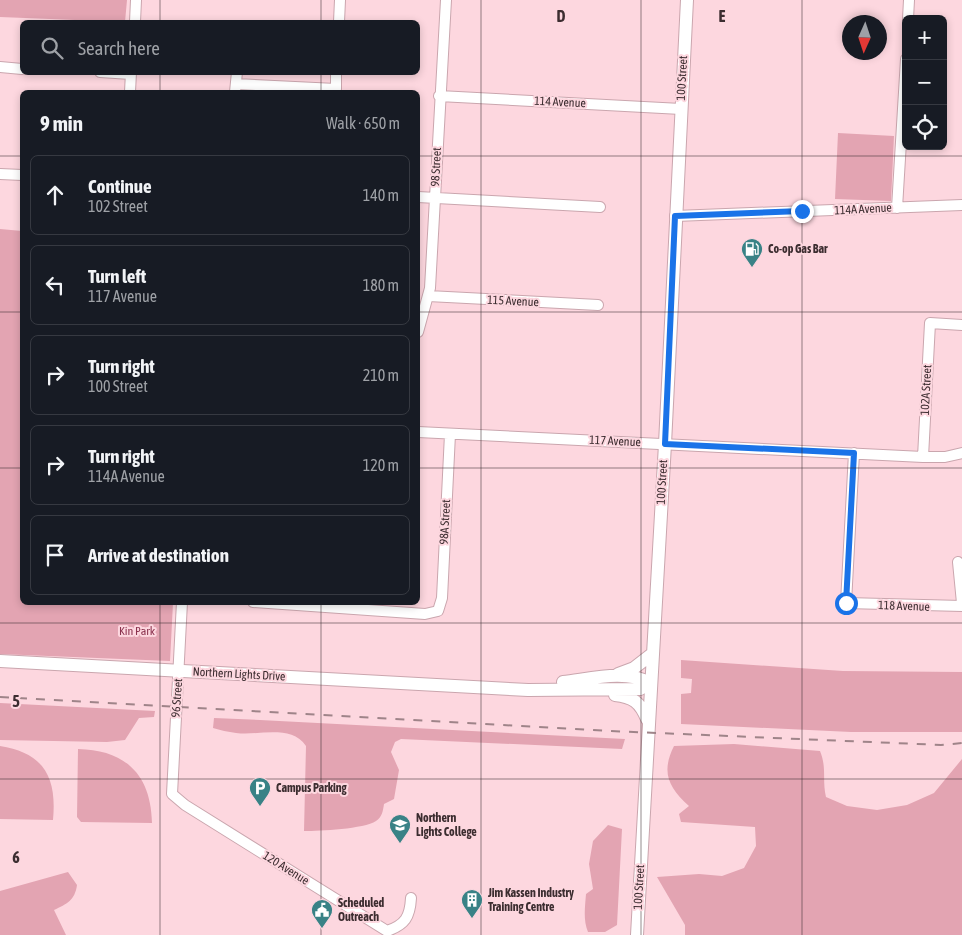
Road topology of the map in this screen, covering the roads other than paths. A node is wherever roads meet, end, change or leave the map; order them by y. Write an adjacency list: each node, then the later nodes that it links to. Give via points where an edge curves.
1 (136, 0): 7 (street)
2 (340, 0): 8 (street)
3 (446, 0): 17 (street, 98 Street)
4 (686, 0): 18 (main road, 100 Street)
5 (909, 0): 6 (street)
6 (908, 15)
7 (135, 20)
8 (339, 20)
9 (906, 60): 25 (street)
10 (0, 67): 11 (street)
11 (20, 68)
12 (131, 75): 16 (street)
13 (237, 75): 15 (street)
14 (336, 75): 15 (street, via 336,89)
15 (235, 88)
16 (130, 90)
17 (439, 96): 18 (street, 114 Avenue); 22 (street, 98 Street)
18 (681, 108): 26 (main road, 100 Street)
19 (0, 174): 20 (street)
20 (20, 175)
21 (420, 197): 22 (street)
22 (435, 198): 24 (street); 27 (street, 98 Street)
23 (962, 205): 25 (street, 114A Avenue)
24 (600, 207)
25 (898, 208): 26 (street, 114A Avenue)
26 (675, 216): 33 (main road, 100 Street)
27 (428, 296): 28 (street, 115 Avenue); 30 (street, 98 Street)
28 (598, 305)
29 (962, 324): 36 (street, 102A Street, via 930,323)
30 (420, 325)
31 (420, 432): 32 (street, 117 Avenue)
32 (450, 434): 33 (street, 117 Avenue); 41 (street, 98A Street, via 442,598 438,611 426,614)
33 (665, 444): 34 (street, 117 Avenue); 42 (main road, 100 Street)
34 (854, 453): 36 (street, 117 Avenue); 38 (street, 118 Avenue, via 846,603)
35 (962, 453): 36 (street, 117 Avenue)
36 (923, 457)
37 (958, 562): 38 (street)
38 (962, 604)
39 (182, 605): 44 (street, 96 Street)
40 (321, 605): 41 (street)
41 (344, 606)
42 (652, 654): 45 (main road, via 634,668); 46 (main road, 100 Street)
43 (0, 661): 44 (main road, Northern Lights Drive)
44 (179, 671): 47 (main road, Northern Lights Drive); 50 (street, 96 Street)
45 (612, 676): 46 (main road, Northern Lights Drive, via 640,677); 47 (main road, Northern Lights Drive)
46 (650, 683): 48 (main road, Northern Lights Drive, via 640,689); 49 (main road, 100 Street)
47 (478, 686): 48 (main road, Northern Lights Drive)
48 (563, 689): 49 (main road, via 628,696 642,707)
49 (648, 722): 52 (main road, 100 Street)
50 (172, 794): 51 (street, 120 Avenue, via 387,931 402,926 409,916)
51 (411, 898)
52 (637, 935)

